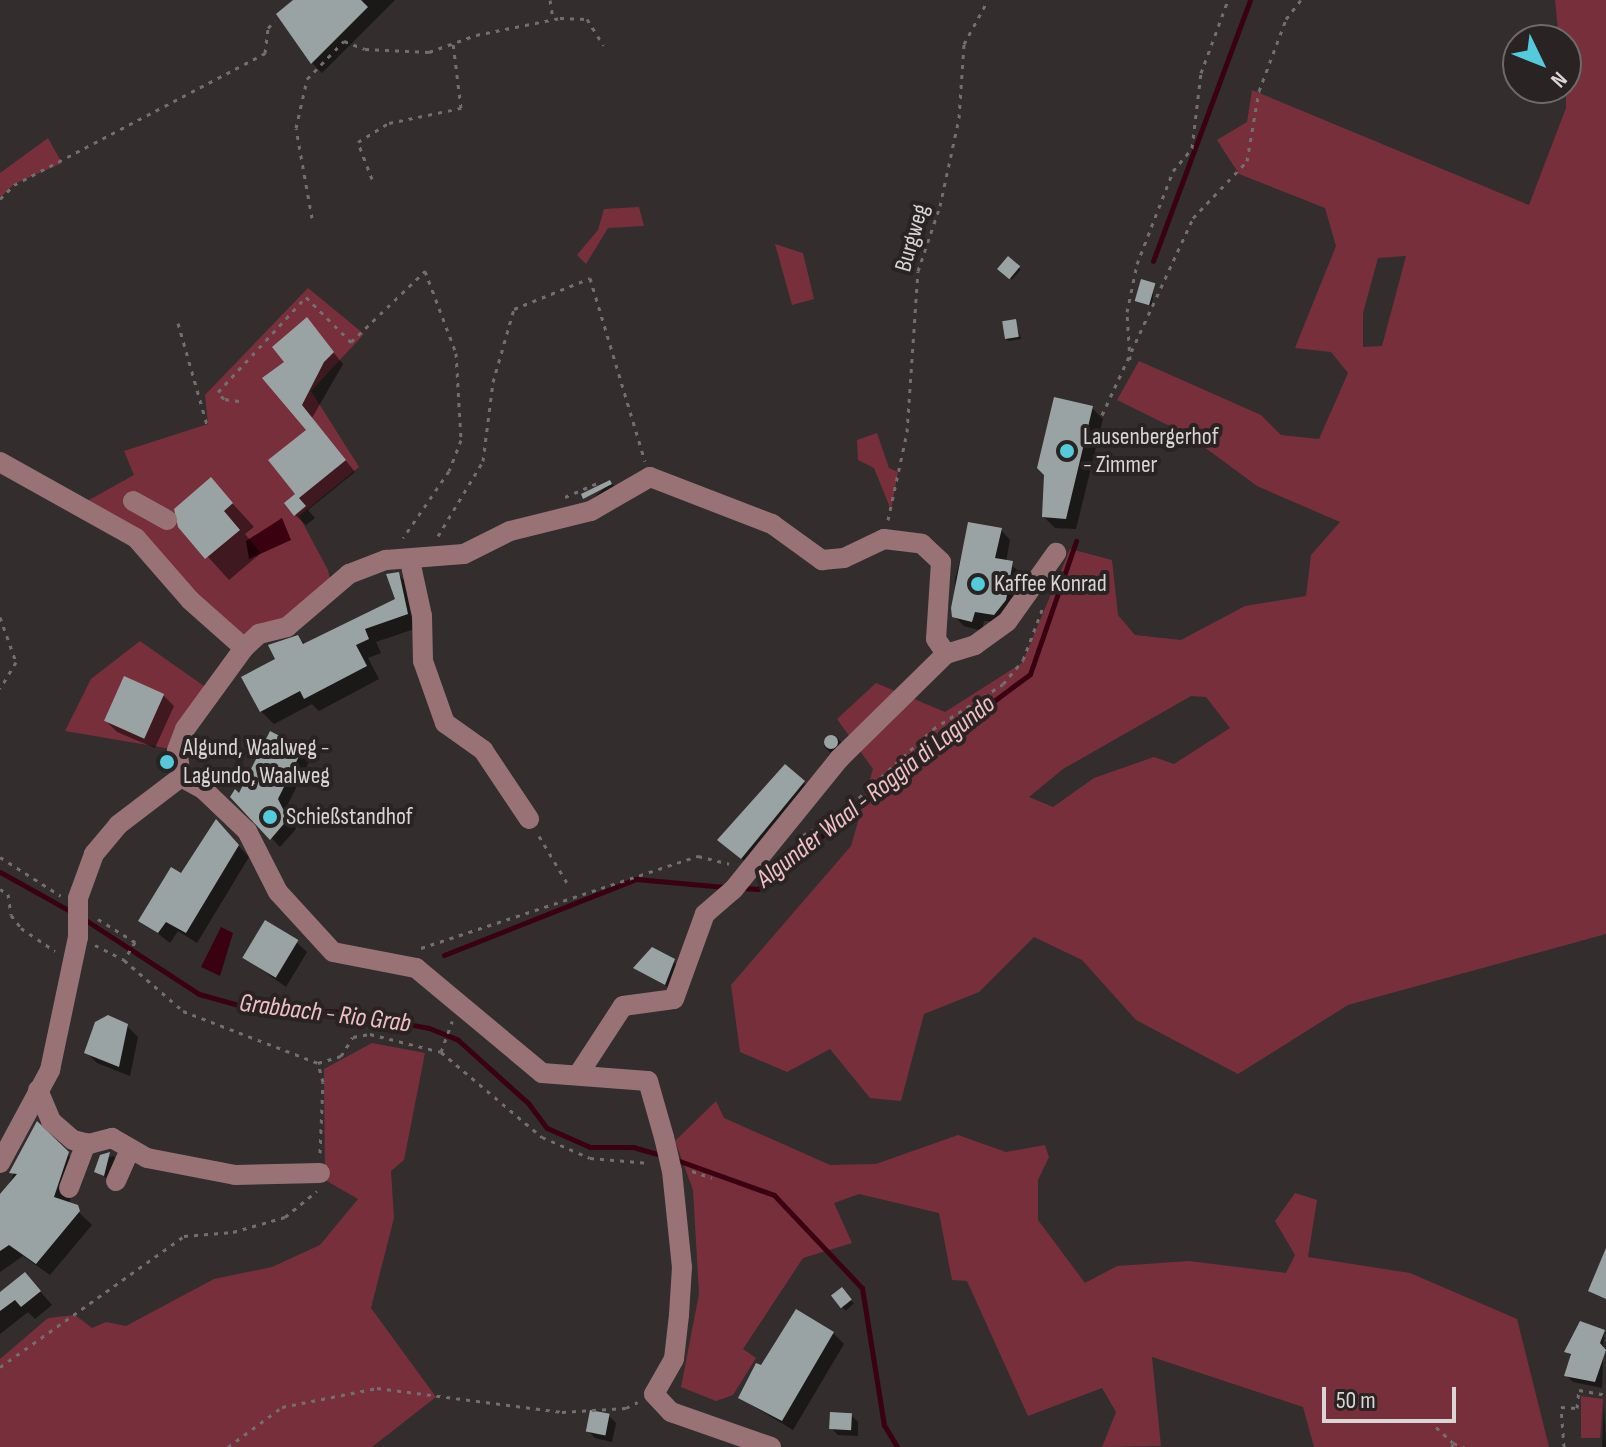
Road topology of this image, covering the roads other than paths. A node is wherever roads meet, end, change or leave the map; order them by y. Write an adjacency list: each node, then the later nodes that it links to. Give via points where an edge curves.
1 (0, 462): 6 (lane, via 136,538 190,600)
2 (133, 501): 3 (lane)
3 (167, 520)
4 (1056, 553): 7 (lane, via 1007,622 975,645)
5 (416, 559): 6 (lane, via 386,560 349,574 287,627 259,634); 7 (lane, via 456,556 510,531 591,511 650,477 772,524 822,560 844,558 884,539 922,544 941,562 936,639); 9 (lane, via 423,661 445,723 483,750)
6 (244, 648): 8 (lane, via 185,729 177,750)
7 (946, 654): 10 (lane, via 839,759 705,914 674,999 623,1006)
8 (181, 777): 10 (lane, via 203,789 247,831 278,892 321,943 342,955 416,968 542,1073); 11 (lane, bridge, via 118,825 94,854 78,898 77,942 50,1070)
9 (529, 819)
10 (578, 1075): 18 (lane, bridge, via 648,1081 674,1169 682,1267 679,1315 674,1359 654,1394 671,1412)
11 (38, 1090): 12 (lane, via 60,1131); 14 (lane)
12 (86, 1143): 13 (lane, via 112,1138); 17 (lane)
13 (130, 1149): 15 (lane, via 235,1175); 16 (lane)
14 (0, 1163)
15 (320, 1173)
16 (116, 1181)
17 (69, 1188)
18 (771, 1447)

